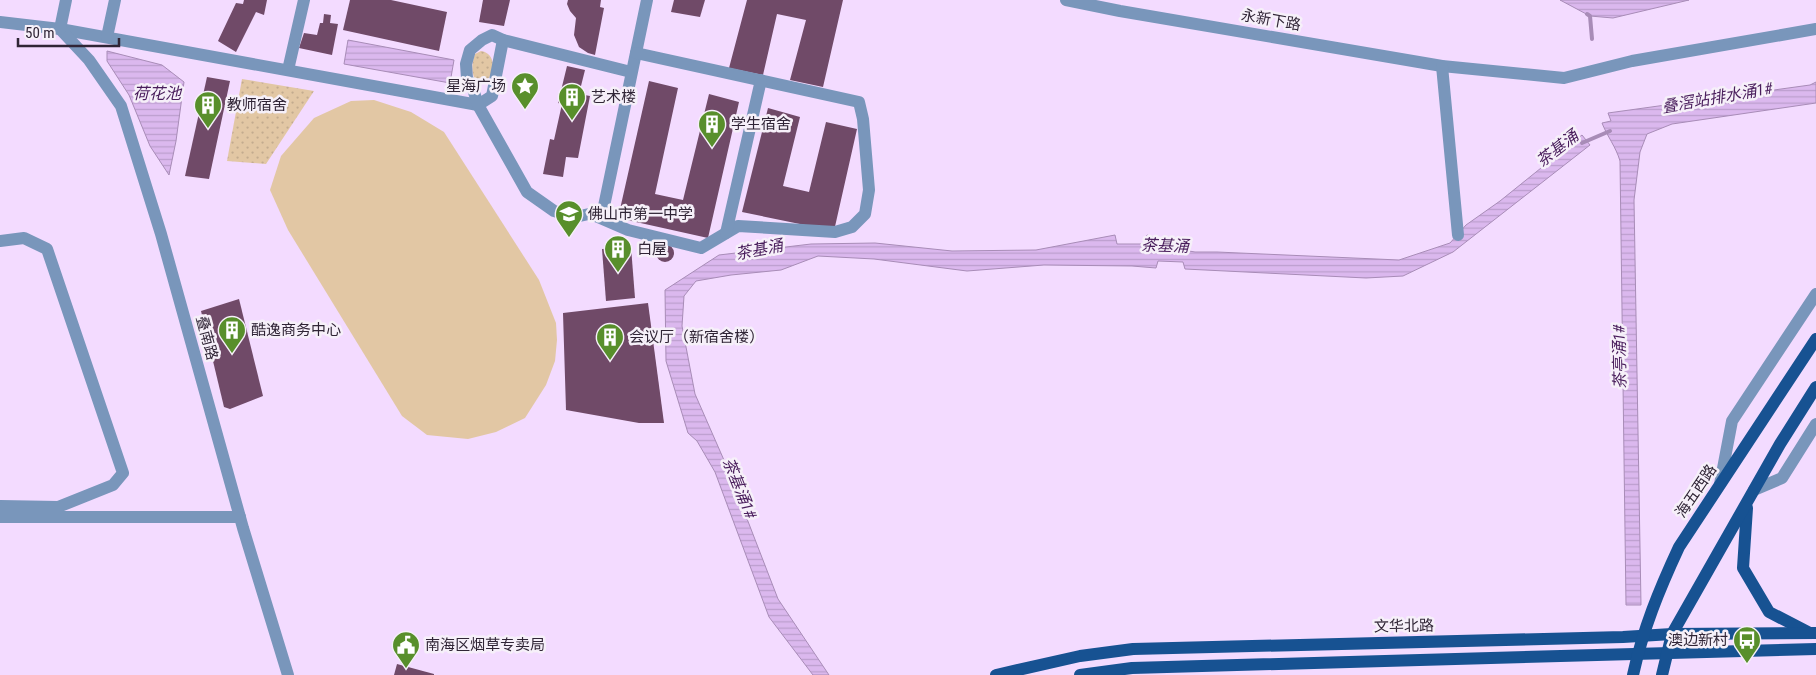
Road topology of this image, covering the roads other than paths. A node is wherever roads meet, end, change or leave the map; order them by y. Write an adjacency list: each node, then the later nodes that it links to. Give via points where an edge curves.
1 (66, 0): 7 (street)
2 (115, 0): 9 (street)
3 (304, 0): 13 (street)
4 (647, 0): 11 (street)
5 (1066, 0): 12 (street, 永新下路)
6 (0, 22): 7 (street)
7 (60, 28): 9 (street); 30 (street, 叠南路, via 89,60 121,106 161,234)
8 (1816, 29): 12 (street, 永新下路, via 1632,61 1564,78)
9 (107, 37): 13 (street)
10 (503, 40): 14 (street); 16 (street, via 492,96); 16 (street, via 492,35 470,50 467,78)
11 (636, 53): 14 (street); 15 (street)
12 (1442, 66): 19 (street)
13 (288, 70): 16 (street)
14 (632, 72): 17 (street, via 603,211)
15 (761, 80): 18 (street); 18 (street, via 859,102 869,190 866,214 852,228 835,232 738,226)
16 (478, 105): 17 (street, via 527,192 554,211 575,217)
17 (591, 214): 18 (street, via 628,230 701,248)
18 (726, 233)
19 (1458, 234)
20 (0, 241): 28 (street, via 24,238 48,249 123,473 113,485 58,507)
21 (1816, 294): 25 (street, via 1732,421)
22 (1816, 339): 25 (main road, 海五西路)
23 (1816, 387): 26 (main road)
24 (1816, 424): 26 (street, via 1782,478)
25 (1720, 484): 33 (main road, 海五西路, via 1679,547)
26 (1754, 490): 27 (main road)
27 (1747, 502): 31 (main road, via 1743,568 1769,612); 32 (main road)
28 (0, 506)
29 (0, 517): 30 (street)
30 (240, 517): 39 (street, 叠南路)
31 (1813, 633): 32 (main road, 文华北路)
32 (1672, 634): 33 (main road, 文华北路); 36 (main road)
33 (1642, 636): 34 (main road, 文华北路); 38 (main road, 海五西路)
34 (1623, 637): 37 (street); 40 (main road, 文华北路, via 1133,649 1080,656)
35 (1816, 649): 36 (main road)
36 (1668, 653): 38 (main road); 43 (main road)
37 (1623, 654): 38 (main road); 41 (main road, via 1132,668)
38 (1638, 654): 42 (main road, 海五西路)
39 (288, 675)
40 (996, 675)
41 (1080, 675)
42 (1633, 675)
43 (1662, 675)

